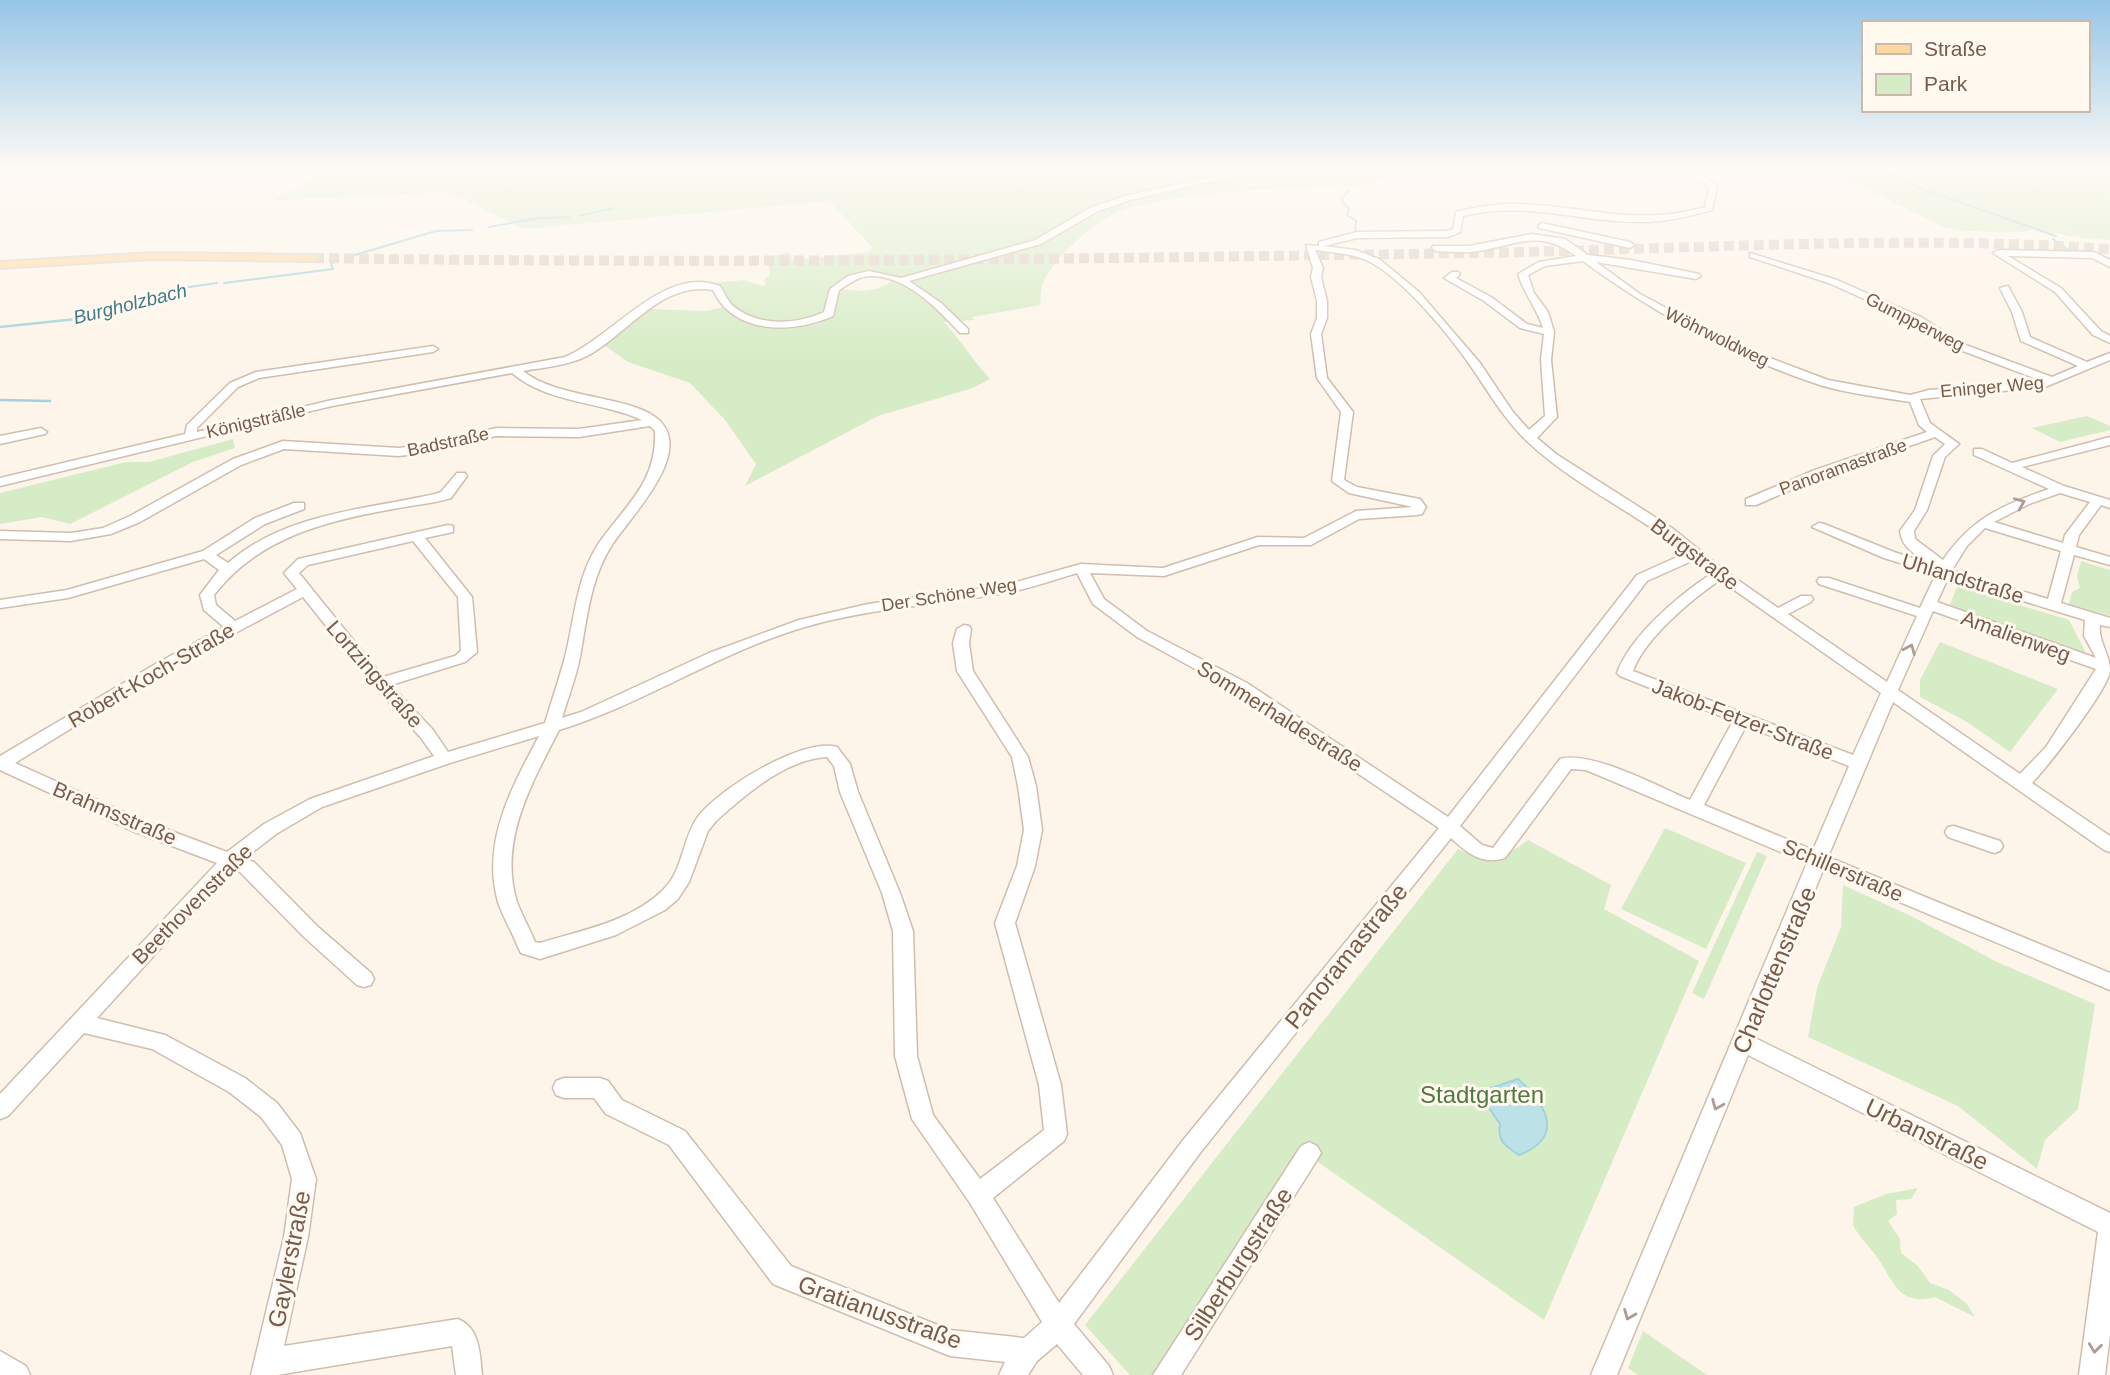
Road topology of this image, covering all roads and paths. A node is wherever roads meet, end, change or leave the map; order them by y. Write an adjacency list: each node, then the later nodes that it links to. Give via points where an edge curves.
1 (1055, 232): 16 (street, via 1038,242)
2 (1452, 232): 7 (street, via 1357,235)
3 (1535, 232): 5 (street, Wöhrwoldweg)
4 (1573, 232): 6 (street, Wöhrwoldweg)
5 (1538, 237): 8 (street, Wöhrwoldweg, via 1469,249); 11 (street, Wöhrwoldweg, via 1567,243)
6 (1630, 245)
7 (1309, 247): 35 (street, Burgstraße, via 1371,257 1416,294); 54 (street, Der Schöne Weg, via 1318,268 1322,301 1316,334 1322,378 1347,412 1338,481 1353,490 1415,502 1420,507 1417,511 1356,515 1306,542 1258,541 1164,572)
8 (1436, 248)
9 (1753, 255): 27 (street, Gumpperweg, via 1841,285 1917,319 1963,348)
10 (314, 258): 13 (main road, via 152,256)
11 (1588, 259): 15 (street); 21 (street, via 1539,263 1523,274); 28 (street, Wöhrwoldweg, via 1648,303 1734,348 1825,383)
12 (2110, 264): 22 (street, via 2094,256 1997,253 2058,290 2093,329)
13 (0, 265)
14 (1455, 274): 21 (street, via 1449,278 1494,303 1515,324 1529,331)
15 (1696, 276)
16 (905, 279): 20 (street); 26 (street, Königsträßle, via 874,275 847,281 835,289 829,314 789,325 741,314 728,306 713,286 688,287 654,301 581,356)
17 (2005, 288): 19 (street)
18 (1998, 298): 19 (street)
19 (2012, 300): 25 (street, via 2025,339)
20 (964, 331)
21 (1549, 332): 35 (street, via 1546,360 1551,417)
22 (2110, 340)
23 (433, 349): 33 (street, via 256,375 234,385 191,427)
24 (2110, 356): 25 (street, Eninger Weg)
25 (2088, 366): 27 (street, Eninger Weg)
26 (515, 370): 29 (street, via 557,391 639,413); 30 (street, Königsträßle)
27 (2053, 382): 28 (street, Eninger Weg, via 1924,394)
28 (1913, 399): 32 (street, Eninger Weg, via 1921,421)
29 (654, 422): 30 (street, Badstraße, via 579,433 496,432 399,453); 73 (street, via 661,430 659,463 651,485 604,546 584,591 572,660)
30 (279, 431): 33 (street, Königsträßle); 48 (street, Badstraße, via 237,461 106,531 71,537)
31 (41, 432): 34 (street)
32 (1936, 433): 42 (street, Panoramastraße); 56 (street, via 1953,446 1939,456 1907,536)
33 (191, 436): 40 (street, Königsträßle)
34 (0, 439)
35 (1531, 439): 52 (street, Burgstraße, via 1667,531)
36 (2110, 441): 38 (street)
37 (1978, 453): 38 (street)
38 (2009, 467): 41 (street)
39 (461, 476): 55 (street, via 446,495 297,530 251,550)
40 (0, 482)
41 (2060, 489): 43 (street); 45 (street, Charlottenstraße, one-way to 41)
42 (1751, 502)
43 (2104, 502): 50 (street, via 2072,535)
44 (299, 506): 51 (street, via 260,521)
45 (1982, 523): 50 (street); 56 (street, Charlottenstraße, via 1956,547)
46 (1819, 527): 56 (street, Uhlandstraße)
47 (448, 529): 49 (street)
48 (0, 536)
49 (417, 537): 59 (street, via 303,562 291,573); 70 (street, via 465,597 469,652 460,659)
50 (2068, 549): 53 (street); 62 (street)
51 (207, 555): 55 (street); 61 (street, via 68,594)
52 (1694, 555): 57 (street, Burgstraße); 79 (street, Panoramastraße, via 1642,578)
53 (2110, 561)
54 (1081, 568): 73 (street, Der Schöne Weg, via 1006,589 868,608 799,624 714,656); 79 (street, Sommerhaldestraße, via 1098,601 1142,634 1241,687)
55 (227, 569): 67 (street, via 207,596 209,607)
56 (1942, 569): 62 (street, Uhlandstraße); 63 (street, Charlottenstraße)
57 (1720, 574): 64 (street, Burgstraße); 72 (street, Jakob-Fetzer-Straße, via 1689,596 1624,671)
58 (1824, 581): 63 (street, Amalienweg)
59 (304, 591): 67 (street, Robert-Koch-Straße); 70 (street, Lortzingstraße)
60 (1806, 598): 64 (street)
61 (0, 604)
62 (2053, 606): 65 (street, Uhlandstraße)
63 (1927, 609): 69 (street, Amalienweg); 71 (street, Charlottenstraße, one-way to 63)
64 (1777, 614): 71 (street, Burgstraße)
65 (2093, 618): 66 (street, Uhlandstraße); 69 (street, via 2090,634 2104,654)
66 (2110, 623)
67 (234, 628): 75 (street, Robert-Koch-Straße)
68 (964, 629): 93 (street, via 965,671 1020,757 1027,786 1033,830 1026,866 1005,923 1050,1085 1056,1134)
69 (2105, 667): 77 (street, via 2077,717)
70 (380, 683): 74 (street, Lortzingstraße, via 427,733)
71 (1888, 692): 76 (street, Charlottenstraße); 77 (street, Burgstraße)
72 (1742, 719): 76 (street, Jakob-Fetzer-Straße); 78 (street)
73 (551, 729): 74 (street, Beethovenstraße); 93 (street, via 516,797 501,857 508,903 528,947 540,951 649,911 672,894 690,866 706,819 790,760 812,751 831,751 842,764 903,931 906,1056 923,1119)
74 (444, 759): 84 (street, Beethovenstraße, via 316,803 270,829)
75 (0, 763): 84 (street, Brahmsstraße, via 136,825)
76 (1858, 763): 85 (street, Charlottenstraße)
77 (2021, 784): 81 (street, Burgstraße)
78 (1694, 808): 83 (street, Schillerstraße, via 1588,764 1566,763 1499,853); 85 (street, Schillerstraße)
79 (1450, 827): 83 (street, Sommerhaldestraße, via 1476,850); 96 (street, Panoramastraße, via 1192,1146)
80 (1954, 832): 82 (street)
81 (2110, 845)
82 (1994, 846)
83 (1490, 855)
84 (231, 859): 86 (street, Brahmsstraße, via 247,867); 88 (street, Beethovenstraße)
85 (1816, 869): 87 (street, Schillerstraße); 89 (street, Charlottenstraße)
86 (364, 979)
87 (2110, 982)
88 (80, 1023): 91 (street, Beethovenstraße); 99 (street, Gaylerstraße, via 157,1041 237,1085 269,1110 292,1140 304,1179 296,1237)
89 (1744, 1042): 94 (street, Urbanstraße); 105 (street, Charlottenstraße, one-way to 105)
90 (564, 1088): 97 (street, Gratianusstraße, via 600,1088 614,1107 677,1138 782,1275 950,1343)
91 (0, 1109)
92 (1309, 1153): 104 (street, Silberburgstraße)
93 (978, 1195): 96 (street)
94 (2110, 1225)
95 (2110, 1232): 106 (street, one-way to 106)
96 (1058, 1325): 97 (street, Panoramastraße); 103 (street)
97 (1028, 1352): 102 (street, Panoramastraße)
98 (0, 1363): 100 (street)
99 (266, 1369): 101 (street, via 458,1332 466,1346)
100 (17, 1375)
101 (469, 1375)
102 (1012, 1375)
103 (1100, 1375)
104 (1166, 1375)
105 (1604, 1375)
106 (2092, 1375)

